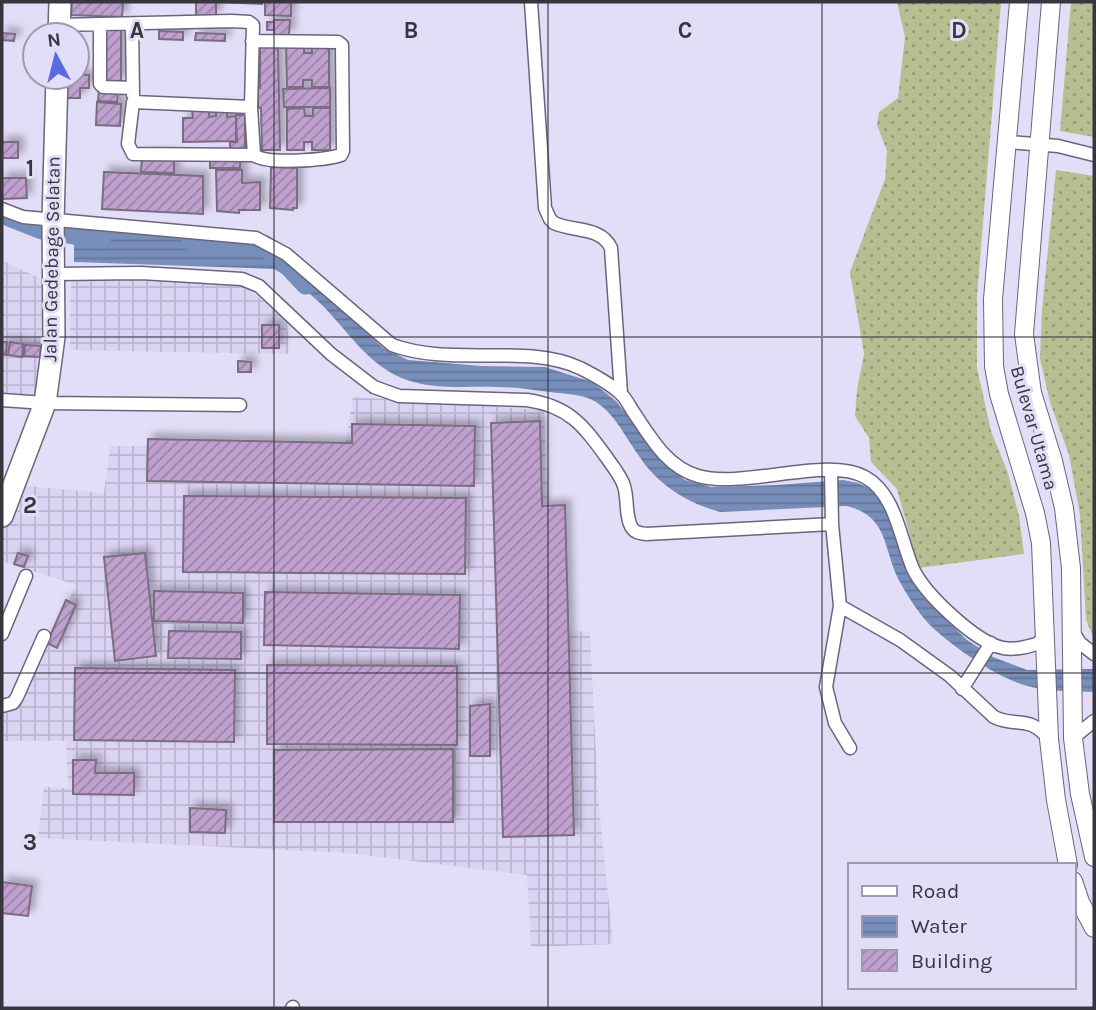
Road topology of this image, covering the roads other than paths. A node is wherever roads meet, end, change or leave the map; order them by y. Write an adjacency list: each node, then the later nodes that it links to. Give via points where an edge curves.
1 (60, 2): 5 (main road)
2 (531, 2): 21 (street, via 545,208 554,223 607,238)
3 (1019, 2): 14 (main road, Bulevar Utama)
4 (1051, 2): 15 (main road, Bulevar Utama)
5 (59, 21)
6 (132, 24): 7 (street); 9 (street, via 249,22); 10 (street)
7 (100, 25): 8 (street); 10 (street, via 100,86)
8 (91, 26)
9 (252, 41): 13 (street); 16 (street, via 338,43 343,50 341,155 274,161)
10 (133, 88): 12 (street)
11 (57, 91): 19 (main road, Jalan Gedebage Selatan)
12 (133, 102): 13 (street); 16 (street, via 128,144 134,154)
13 (251, 107): 16 (street)
14 (1008, 142): 15 (street); 26 (main road, Bulevar Utama, via 993,299 994,366)
15 (1043, 146): 17 (street); 25 (main road, Bulevar Utama, via 1024,334 1032,393)
16 (254, 155)
17 (1094, 155)
18 (2, 209): 19 (street, via 23,218)
19 (53, 222): 20 (main road, Jalan Gedebage Selatan); 21 (street, via 256,238 286,254 392,345 436,355 558,361)
20 (54, 268): 23 (main road, Jalan Gedebage Selatan, via 54,337); 29 (street, via 242,279 259,286 331,354 384,392 399,397 548,403 575,419 618,474 631,526 637,532)
21 (621, 393): 27 (street, via 660,451 680,470 720,480)
22 (2, 400): 23 (street)
23 (45, 403): 24 (street); 28 (main road, Jalan Gedebage Selatan)
24 (240, 405)
25 (1054, 461): 26 (main road); 32 (main road, Bulevar Utama, via 1071,568)
26 (1023, 469): 33 (main road, Bulevar Utama, via 1041,543)
27 (831, 475): 29 (street); 36 (street, via 863,476 878,486 926,589)
28 (2, 516)
29 (832, 524): 31 (street)
30 (26, 576): 34 (street)
31 (846, 610): 38 (street, via 900,640); 43 (street, via 826,687 835,723)
32 (1071, 629): 37 (street); 41 (main road, Bulevar Utama)
33 (1045, 631): 36 (street, via 1039,643 1026,648); 42 (main road, Bulevar Utama)
34 (2, 634)
35 (44, 635): 39 (street, via 13,704)
36 (989, 647): 38 (street)
37 (1094, 654)
38 (962, 689): 42 (street, via 994,717 1028,722)
39 (2, 706)
40 (1094, 721): 41 (street)
41 (1073, 738): 44 (main road, Bulevar Utama)
42 (1049, 739): 45 (main road, Bulevar Utama)
43 (850, 748)
44 (1094, 857)
45 (1068, 863)
46 (1075, 884): 47 (main road)
47 (1087, 899): 48 (main road)
48 (1094, 928)

